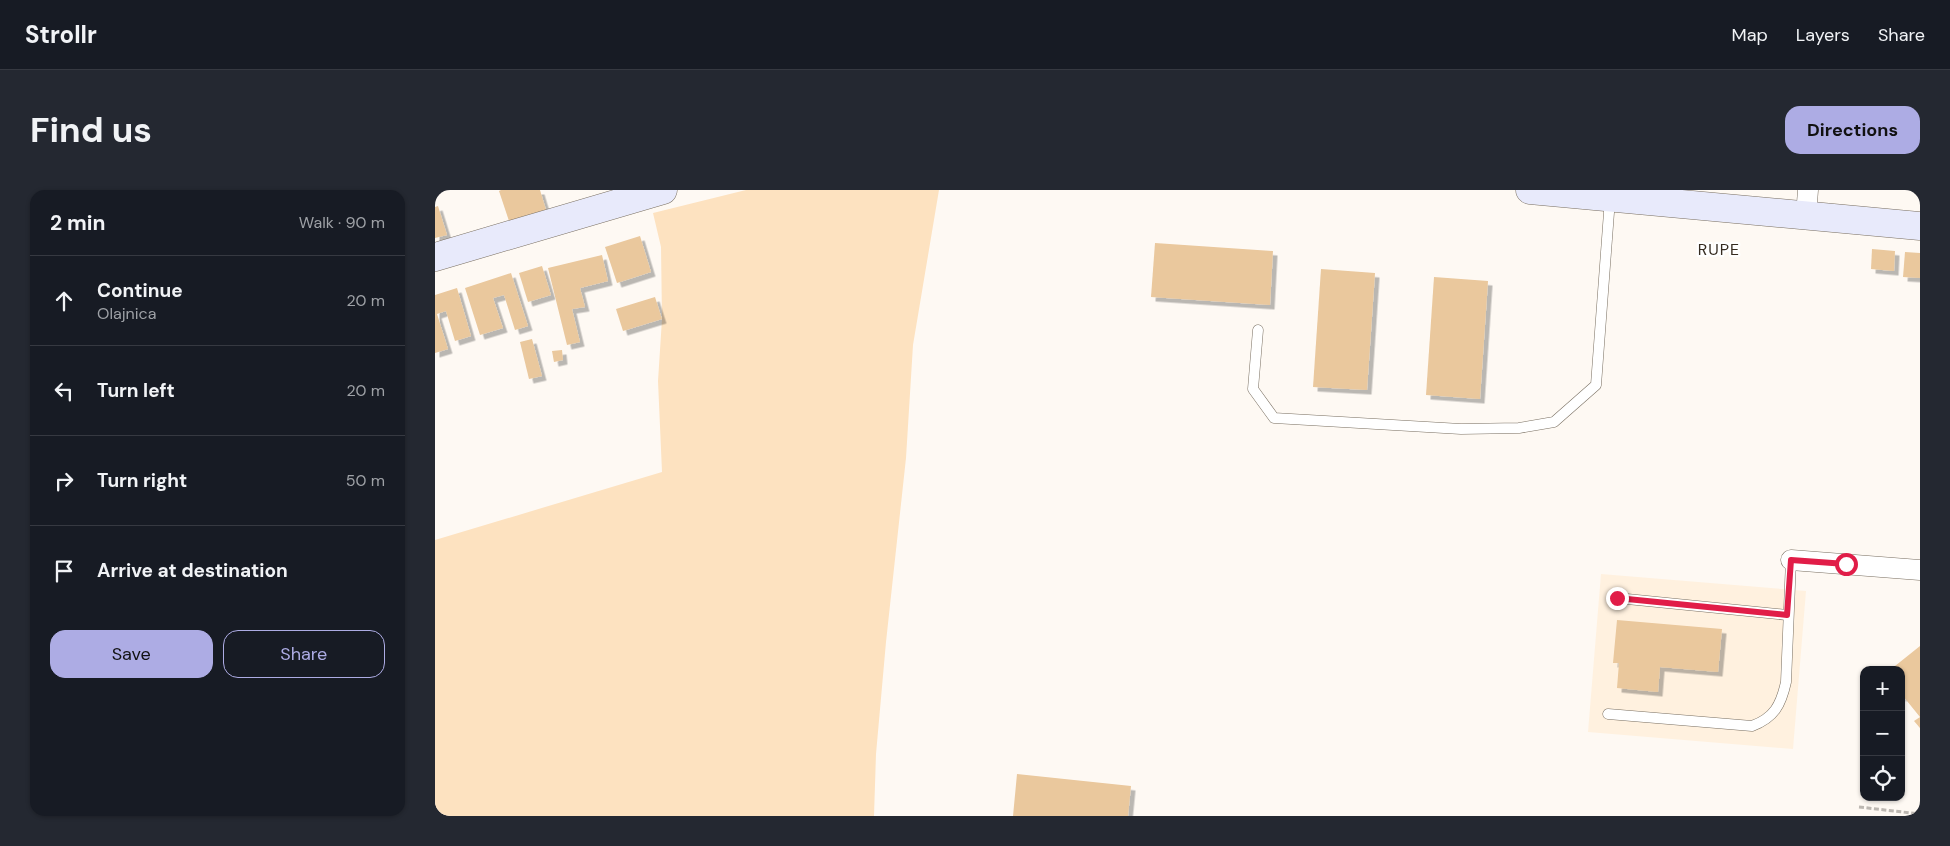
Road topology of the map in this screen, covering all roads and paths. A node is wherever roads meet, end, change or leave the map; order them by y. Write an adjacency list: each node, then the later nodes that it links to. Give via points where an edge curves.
1 (663, 190): 6 (street)
2 (1530, 190): 3 (street)
3 (1611, 198): 4 (street); 7 (lane, via 1596,386 1554,422 1519,428 1461,429 1274,418 1253,390)
4 (1807, 203): 5 (street)
5 (1920, 226)
6 (435, 257)
7 (1258, 330)
8 (1791, 560): 9 (street); 11 (lane)
9 (1920, 570)
10 (1617, 598): 11 (lane)
11 (1787, 615): 12 (lane, via 1782,702 1765,722 1752,726)
12 (1608, 714)
13 (1859, 807): 14 (path)
14 (1920, 814)

